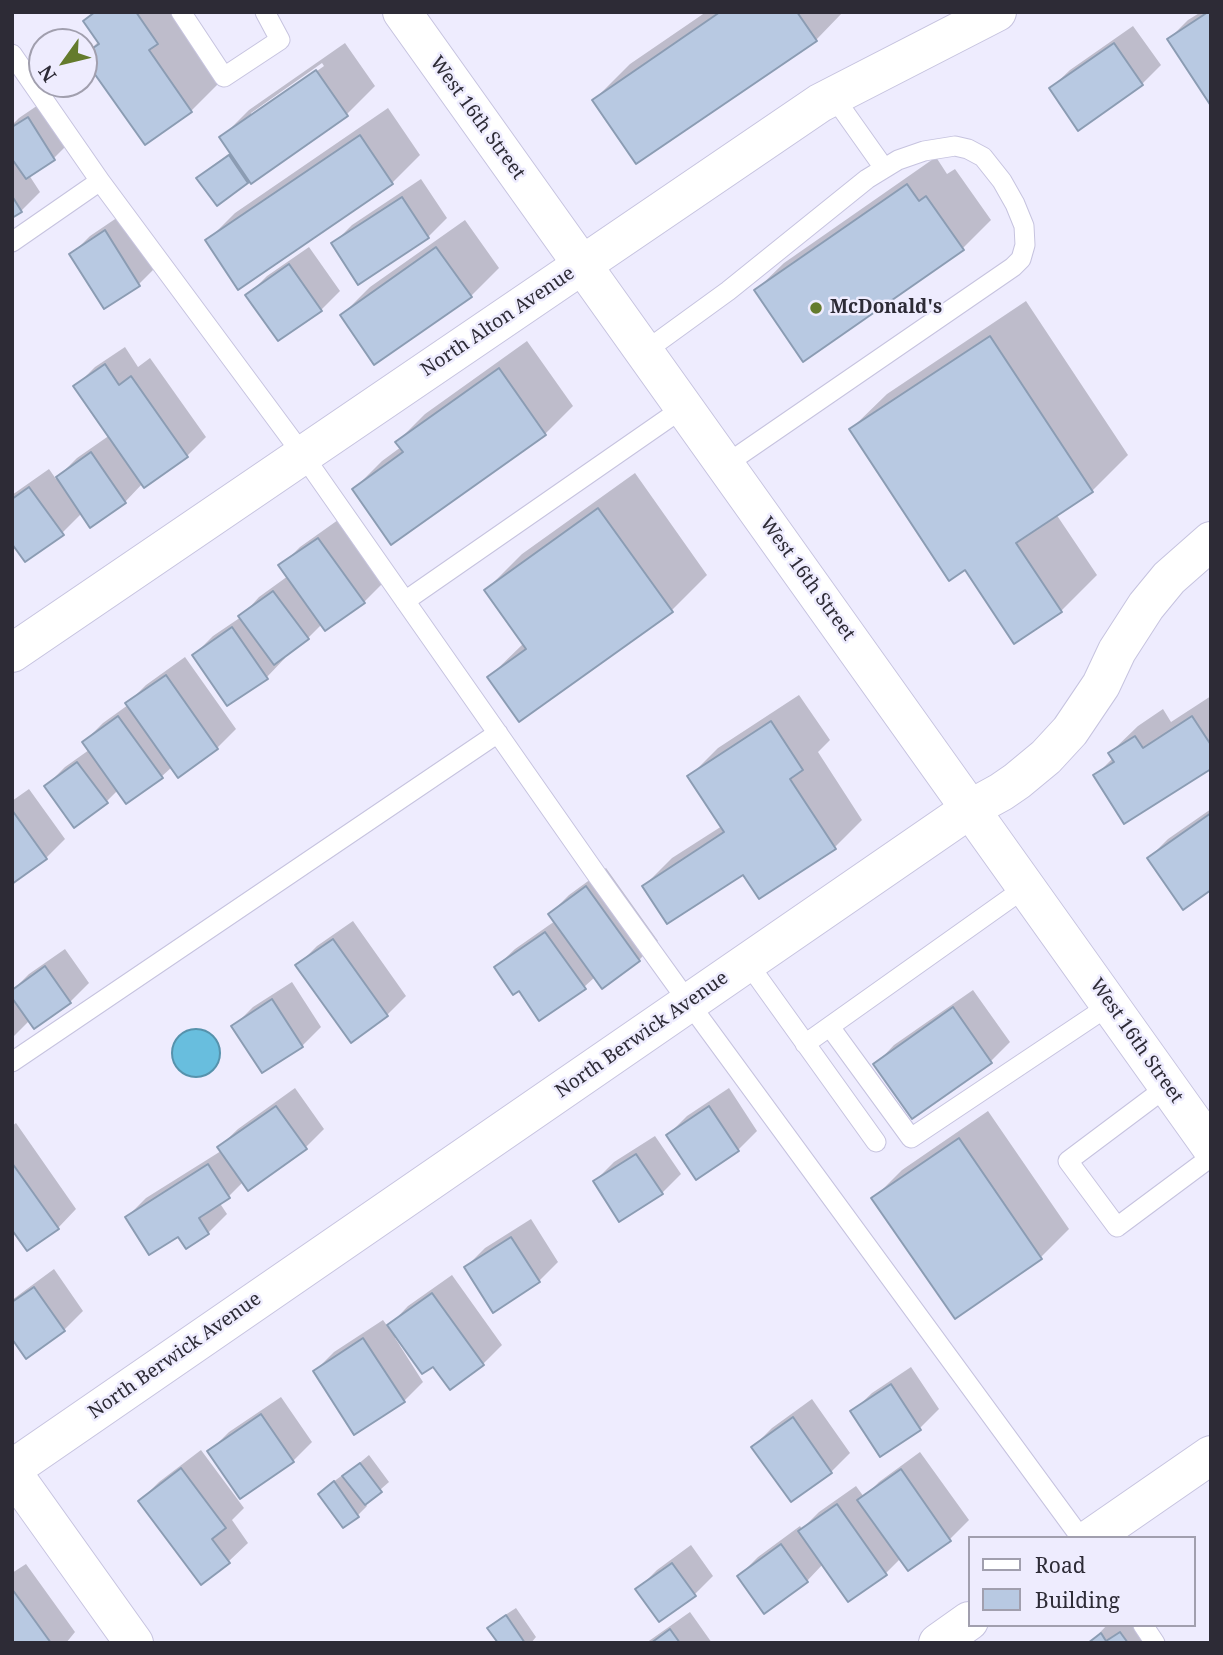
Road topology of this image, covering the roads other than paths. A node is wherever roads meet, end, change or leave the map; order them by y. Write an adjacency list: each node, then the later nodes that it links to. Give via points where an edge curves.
1 (181, 12): 2 (lane, via 224,77 279,40)
2 (265, 12)
3 (402, 12): 10 (street, West 16th Street)
4 (997, 12): 6 (street, North Alton Avenue)
5 (12, 54): 8 (lane)
6 (833, 96): 7 (lane); 10 (street, North Alton Avenue)
7 (884, 168): 11 (lane); 14 (lane, via 924,151 955,146 983,157 1002,181 1024,226 1021,259)
8 (100, 181): 9 (lane); 13 (lane)
9 (12, 242)
10 (582, 264): 11 (street, West 16th Street); 13 (street, North Alton Avenue)
11 (644, 352): 12 (street, West 16th Street)
12 (683, 408): 14 (street, West 16th Street); 16 (lane)
13 (303, 454): 16 (lane); 17 (street, North Alton Avenue)
14 (725, 465): 19 (street, West 16th Street)
15 (1211, 541): 19 (street, North Berwick Avenue, via 1169,578 1146,606 1070,731 1017,781)
16 (405, 601): 18 (lane)
17 (12, 653)
18 (498, 733): 22 (lane); 26 (lane)
19 (970, 809): 20 (street, West 16th Street); 21 (street, North Berwick Avenue)
20 (1026, 887): 23 (street, West 16th Street); 24 (lane)
21 (747, 962): 22 (street, North Berwick Avenue); 25 (lane)
22 (689, 1003): 32 (street, North Berwick Avenue); 33 (lane)
23 (1110, 1004): 24 (lane, via 911,1138); 27 (street, West 16th Street)
24 (830, 1027): 25 (lane)
25 (805, 1044): 28 (lane)
26 (12, 1062)
27 (1168, 1086): 29 (street, West 16th Street); 30 (lane, via 1068,1161 1117,1227)
28 (876, 1142)
29 (1211, 1147)
30 (1211, 1157)
31 (1211, 1455): 34 (street)
32 (12, 1470): 37 (street)
33 (1080, 1536)
34 (1094, 1536)
35 (968, 1622): 38 (street)
36 (1144, 1627): 39 (lane)
37 (134, 1643)
38 (938, 1643)
39 (1155, 1643)

